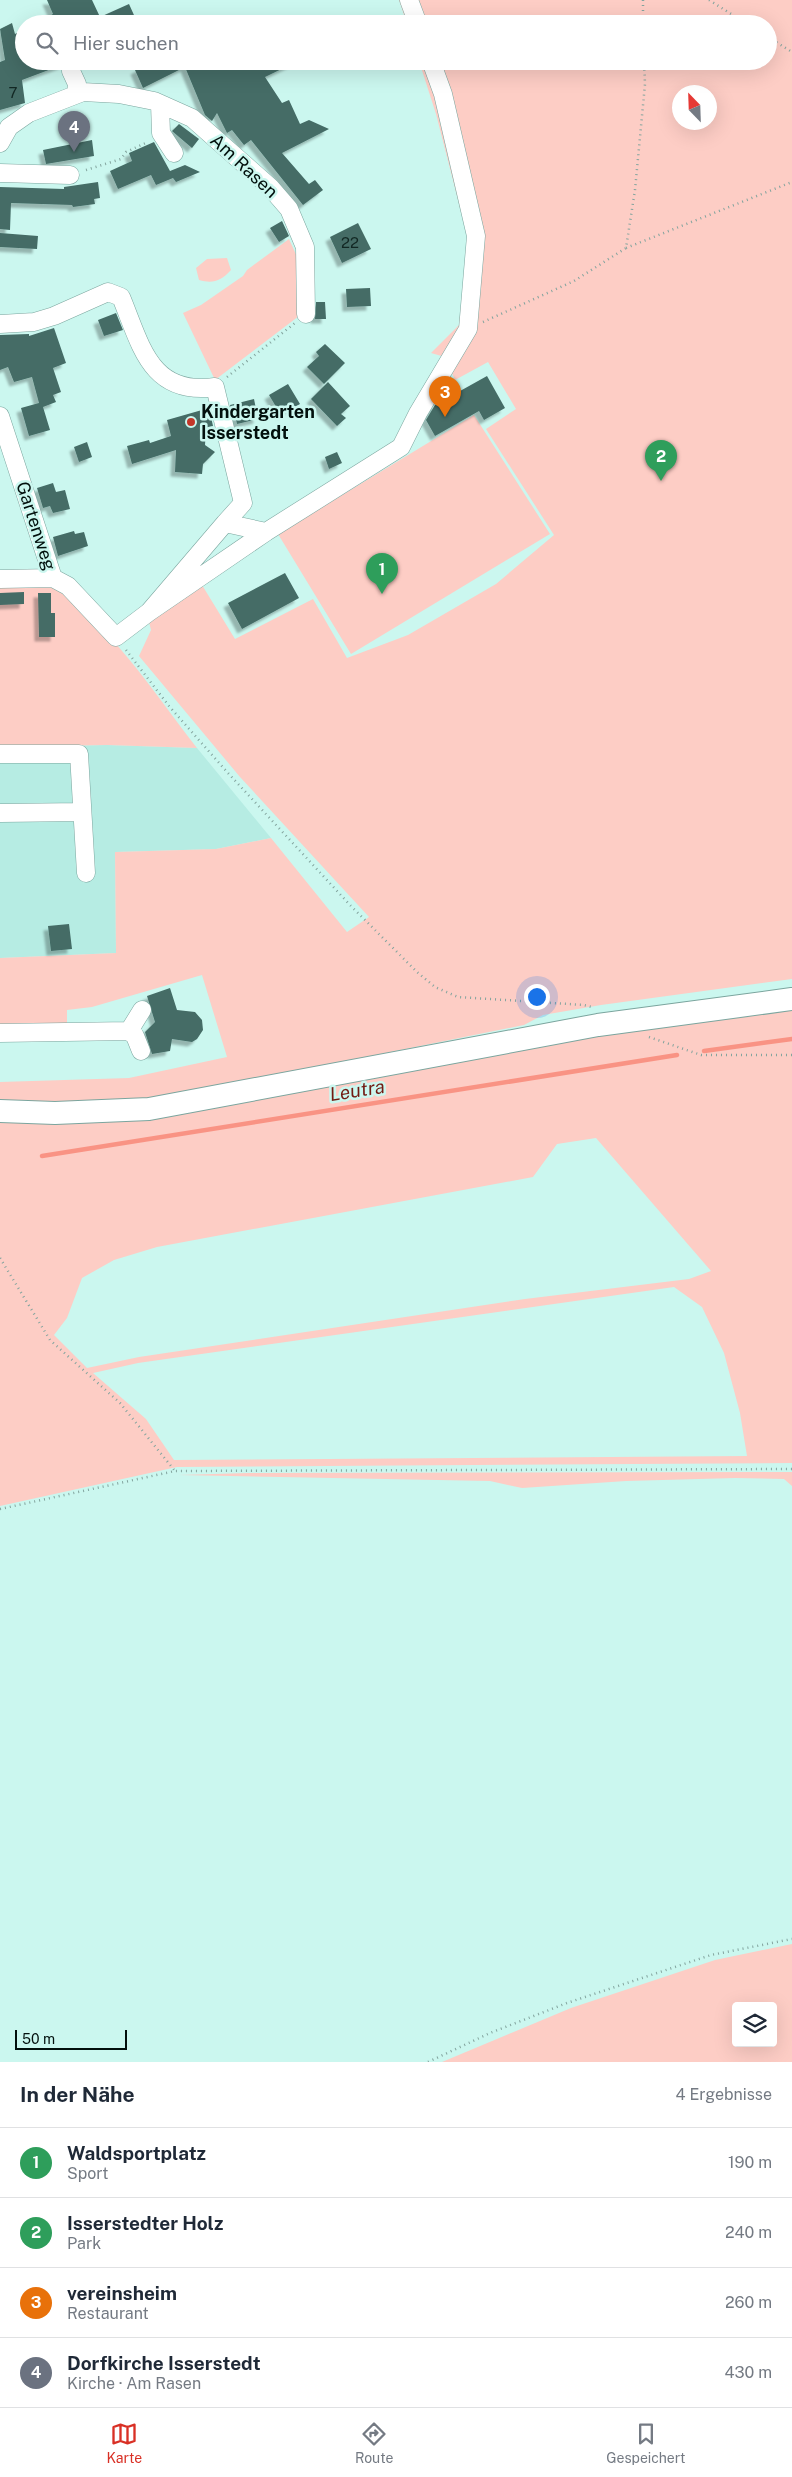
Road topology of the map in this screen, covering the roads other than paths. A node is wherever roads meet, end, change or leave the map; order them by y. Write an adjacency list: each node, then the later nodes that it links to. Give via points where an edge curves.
1 (410, 0): 2 (street)
2 (415, 15)
3 (434, 70): 15 (street, via 443,94 476,236 468,329 401,448)
4 (72, 71): 5 (street, via 77,84)
5 (76, 94): 6 (street, Am Rasen, via 119,94); 7 (street, Am Rasen, via 29,113 9,127)
6 (160, 104): 8 (street, via 161,133); 11 (street, Am Rasen, via 192,118 270,187 289,209 305,247)
7 (0, 143)
8 (174, 153)
9 (0, 173): 10 (street)
10 (70, 174)
11 (306, 314)
12 (0, 324): 14 (street, via 34,322 108,292 121,297 146,357 161,377 179,386 199,389 219,383 243,503)
13 (0, 416): 16 (street, Gartenweg)
14 (225, 524): 15 (street); 18 (street)
15 (266, 532): 18 (street)
16 (53, 578): 17 (street, Gartenweg); 18 (street, Gartenweg, via 68,586 123,633)
17 (0, 579)
18 (149, 612)
19 (0, 754): 20 (street, via 79,754)
20 (82, 812): 21 (street); 22 (street)
21 (0, 813)
22 (86, 873)
23 (792, 999): 28 (main road, via 598,1024 149,1109 55,1113)
24 (142, 1010): 25 (street)
25 (129, 1031): 26 (street); 27 (street, via 135,1036)
26 (0, 1033)
27 (141, 1051)
28 (0, 1111)

